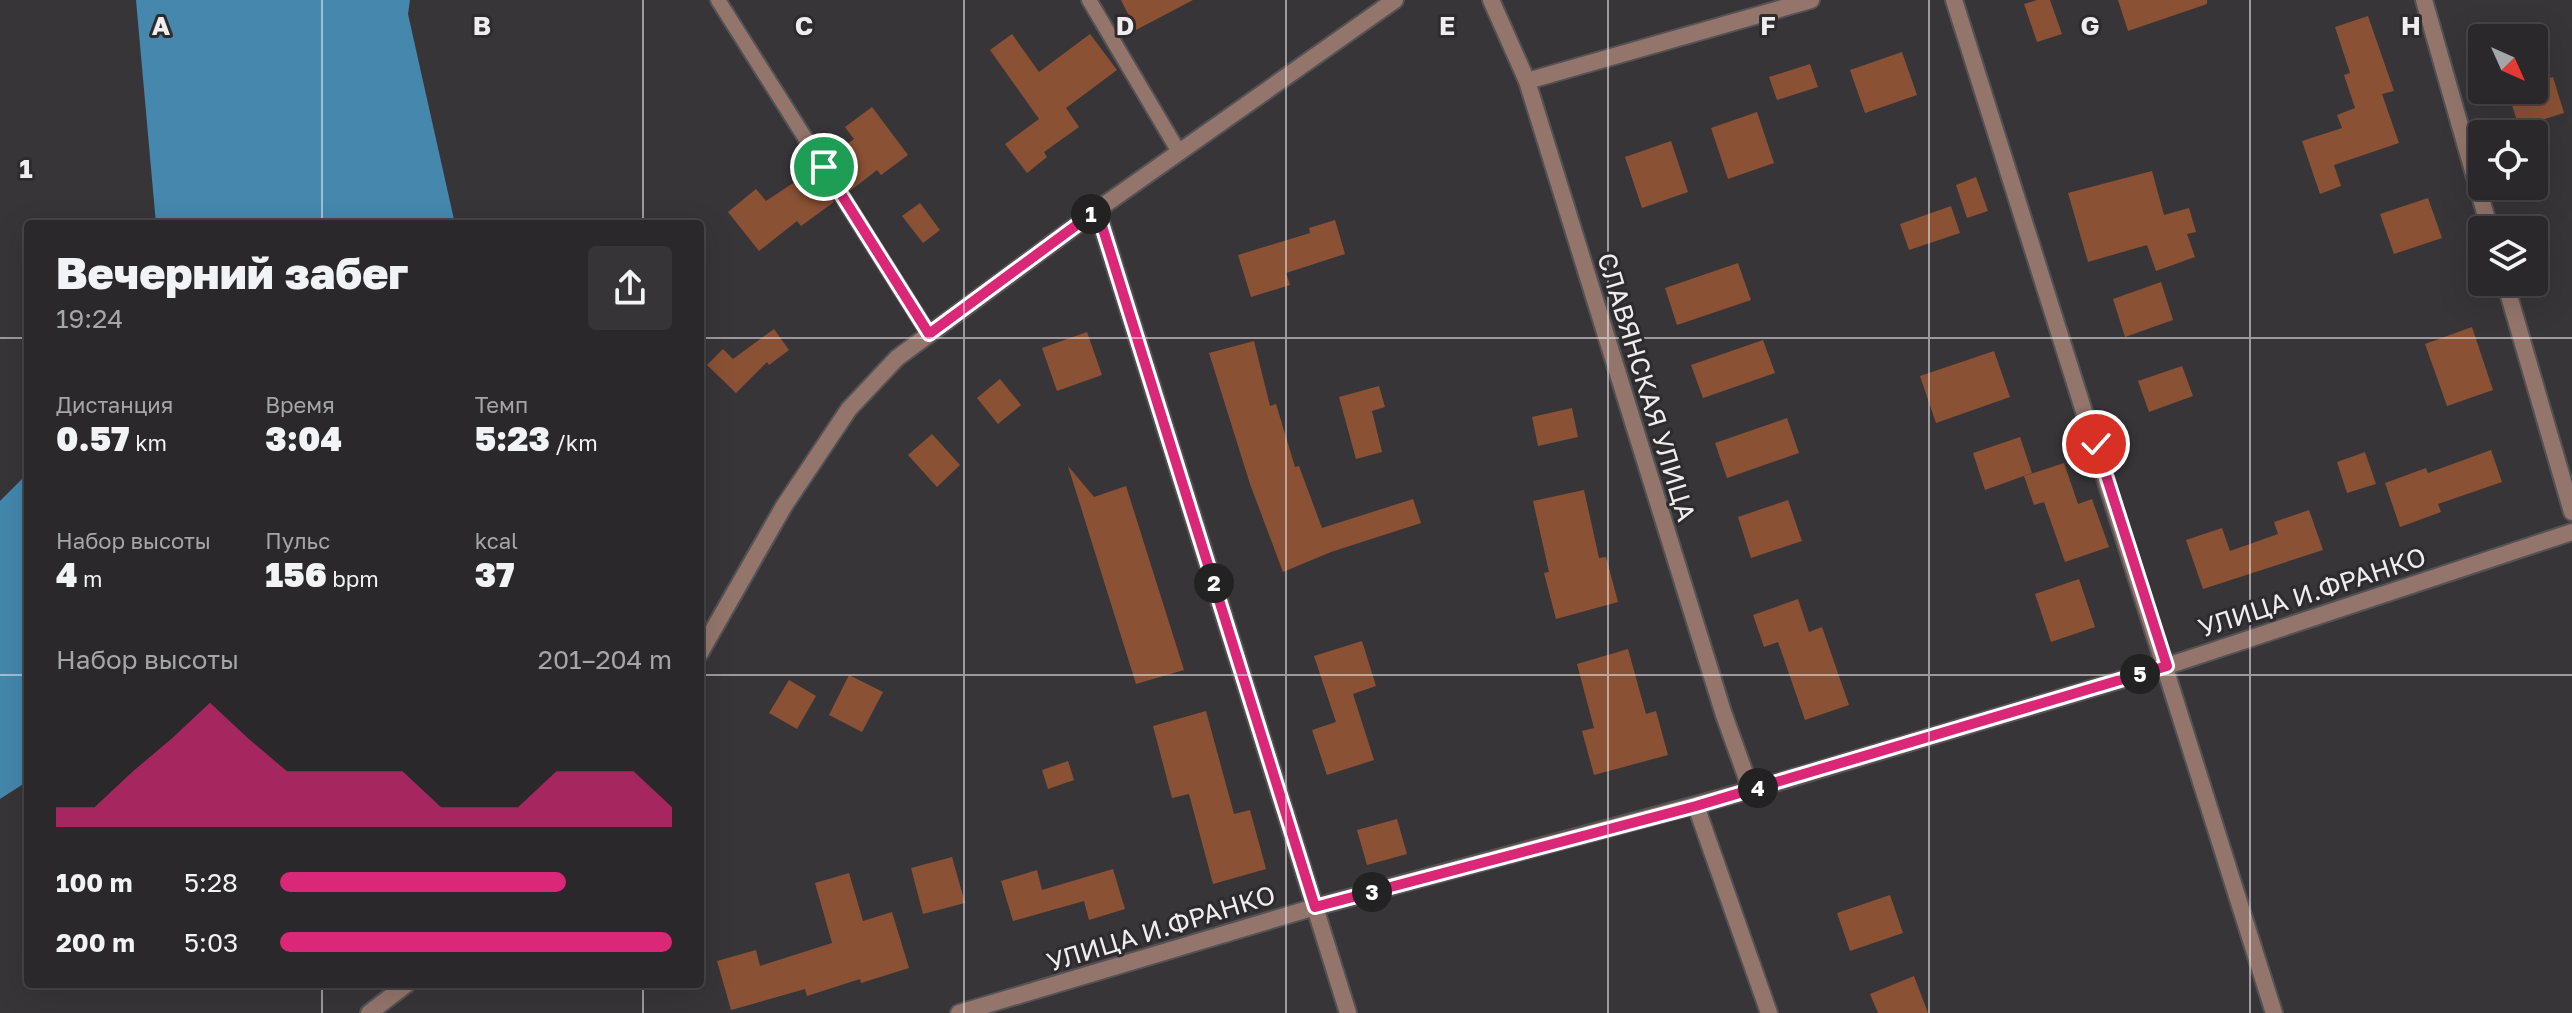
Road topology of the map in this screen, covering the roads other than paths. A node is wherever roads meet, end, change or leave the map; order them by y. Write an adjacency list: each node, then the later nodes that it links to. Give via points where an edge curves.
1 (718, 0): 13 (lane)
2 (1089, 0): 9 (lane)
3 (1395, 0): 9 (street)
4 (1491, 0): 8 (street, СЛАВЯНСКАЯ УЛИЦА)
5 (1811, 0): 8 (street)
6 (1954, 0): 17 (street)
7 (2424, 0): 11 (street)
8 (1527, 81): 18 (street, СЛАВЯНСКАЯ УЛИЦА)
9 (1179, 152): 10 (street)
10 (1097, 210): 13 (street); 20 (street)
11 (2486, 216)
12 (2509, 296): 14 (street)
13 (929, 334): 16 (street, via 897,358 849,409 784,506)
14 (2572, 512)
15 (2572, 532): 17 (street, УЛИЦА И.ФРАНКО)
16 (704, 646)
17 (2167, 666): 18 (street, УЛИЦА И.ФРАНКО); 26 (street)
18 (1751, 790): 19 (street, УЛИЦА И.ФРАНКО)
19 (1696, 806): 20 (street, УЛИЦА И.ФРАНКО); 25 (street)
20 (1315, 907): 23 (street, УЛИЦА И.ФРАНКО); 24 (street)
21 (402, 988): 22 (street)
22 (369, 1013)
23 (959, 1013)
24 (1348, 1013)
25 (1769, 1013)
26 (2274, 1013)

